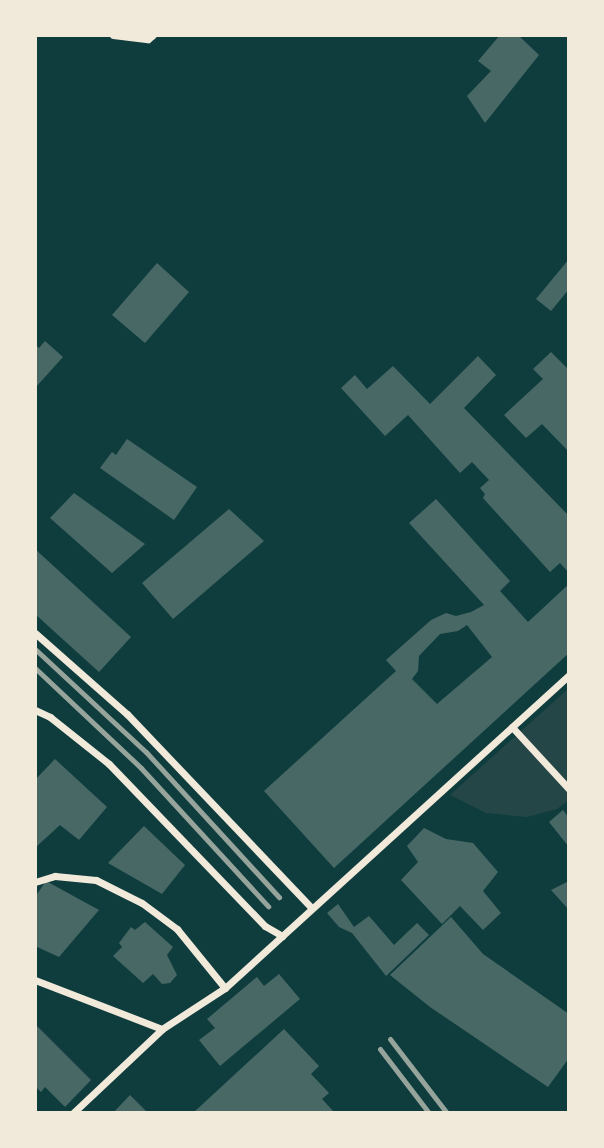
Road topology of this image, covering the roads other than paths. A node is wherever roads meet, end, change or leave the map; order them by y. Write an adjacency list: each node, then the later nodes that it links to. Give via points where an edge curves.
1 (113, 35): 2 (street, via 148,39)
2 (153, 35)
3 (35, 633): 9 (street, via 127,715)
4 (569, 675): 6 (street)
5 (35, 710): 10 (street, via 109,764 265,926)
6 (512, 727): 7 (street); 9 (street)
7 (569, 789)
8 (35, 883): 12 (street, via 55,876 96,880 142,903 177,929)
9 (312, 908): 10 (street)
10 (282, 936): 12 (street)
11 (35, 980): 13 (street)
12 (225, 988): 13 (street)
13 (162, 1029): 14 (street)
14 (72, 1113)

